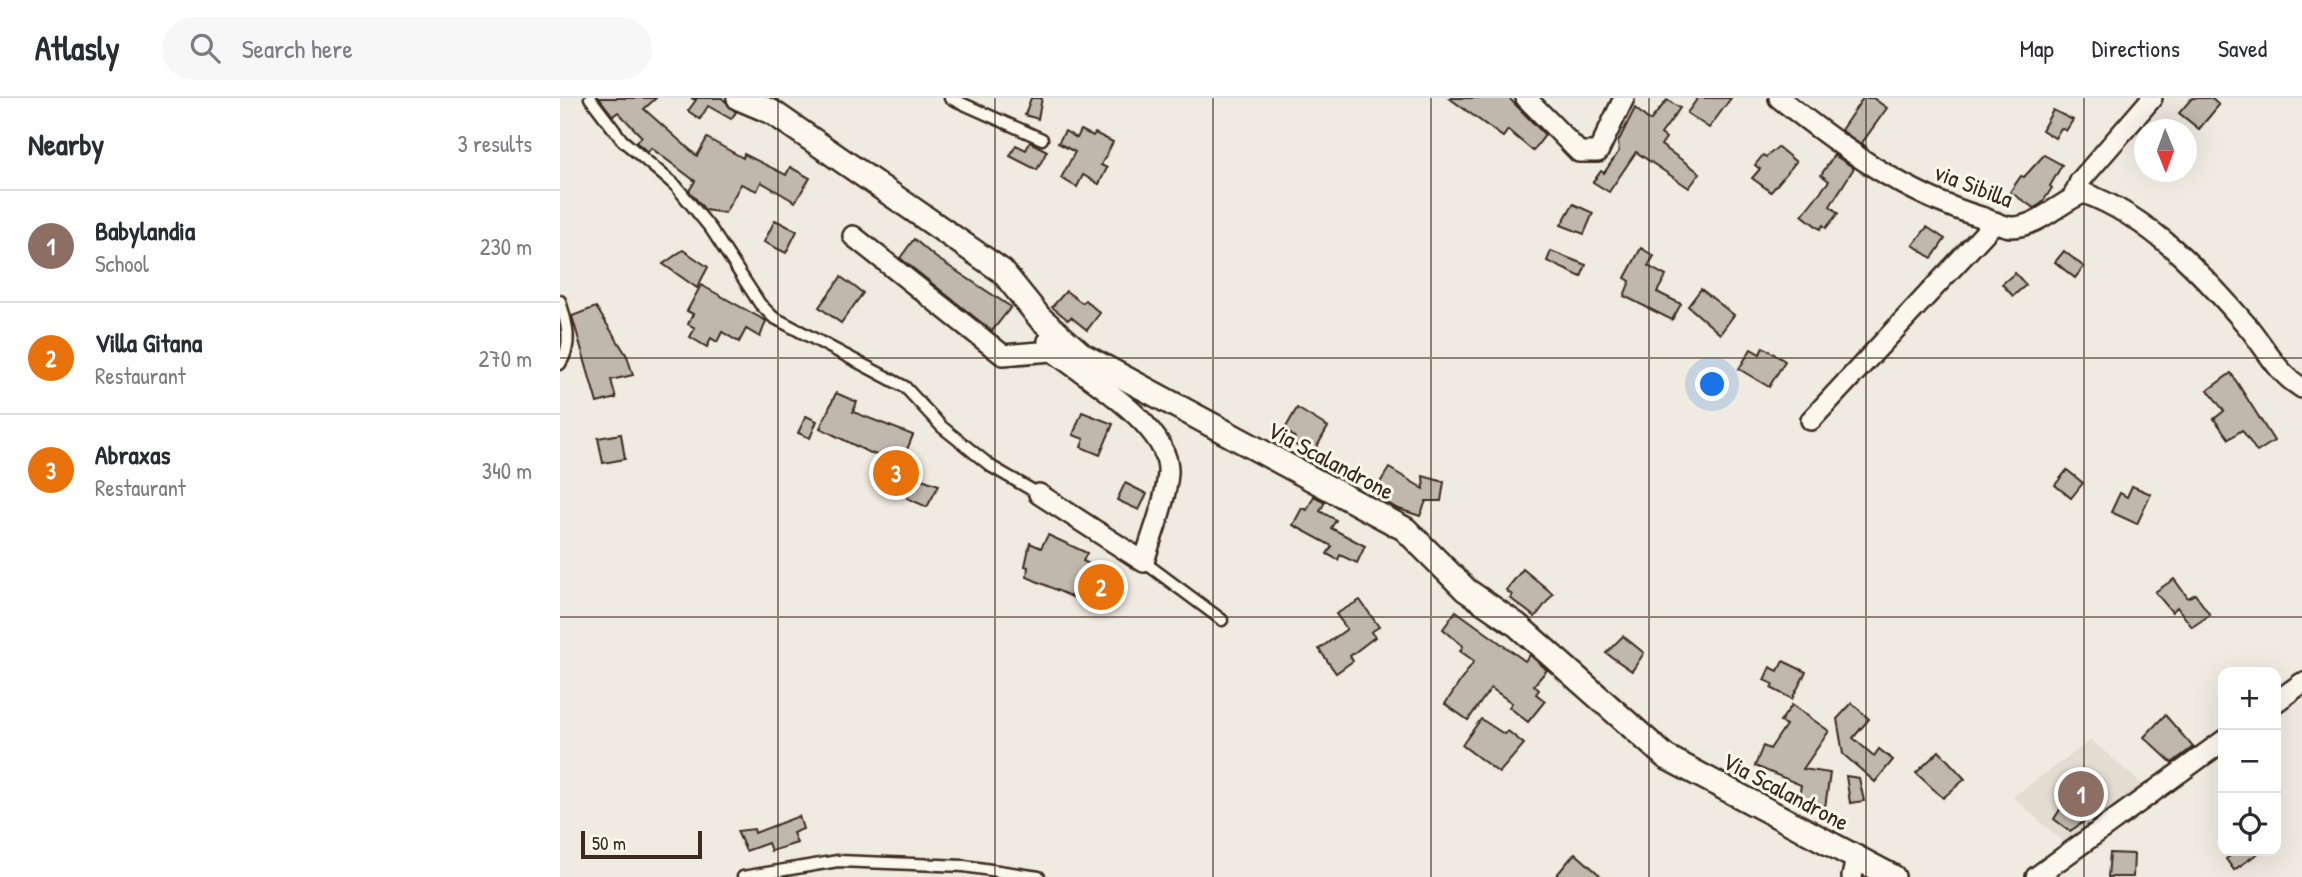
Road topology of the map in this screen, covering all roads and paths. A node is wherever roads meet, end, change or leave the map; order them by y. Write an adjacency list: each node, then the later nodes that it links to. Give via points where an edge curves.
1 (590, 98): 18 (lane, via 622,140 676,186 773,317 905,387 942,427 992,467)
2 (739, 98): 13 (street, Via Scalandrone, via 772,111 1002,271)
3 (950, 98): 8 (lane)
4 (1526, 98): 5 (street, via 1579,152 1598,152)
5 (1624, 98)
6 (1779, 98): 10 (street, via Sibilla, via 1878,171)
7 (2152, 98): 9 (street, via 2080,181)
8 (1042, 139)
9 (2073, 197): 10 (street, via Sibilla, via 2037,220 2012,227); 16 (street, via 2084,192 2108,202 2176,251 2250,329 2281,373)
10 (1995, 222): 17 (street)
11 (853, 236): 14 (street, via 1003,355)
12 (560, 301): 15 (lane, via 568,331 567,353)
13 (1040, 318): 14 (street); 24 (street, Via Scalandrone, via 1082,355 1405,530 1466,590 1517,625 1667,757)
14 (1052, 351): 19 (street, via 1146,424 1161,443 1168,471)
15 (560, 364)
16 (2302, 388)
17 (1811, 420)
18 (1039, 494): 19 (street)
19 (1144, 562): 20 (lane)
20 (1222, 620)
21 (2302, 683): 22 (street)
22 (2281, 698)
23 (2218, 745): 28 (street)
24 (1854, 867): 27 (street, Via Scalandrone)
25 (743, 877): 26 (lane, via 838,861 964,866)
26 (1039, 877)
27 (1893, 877)
28 (2036, 877)

